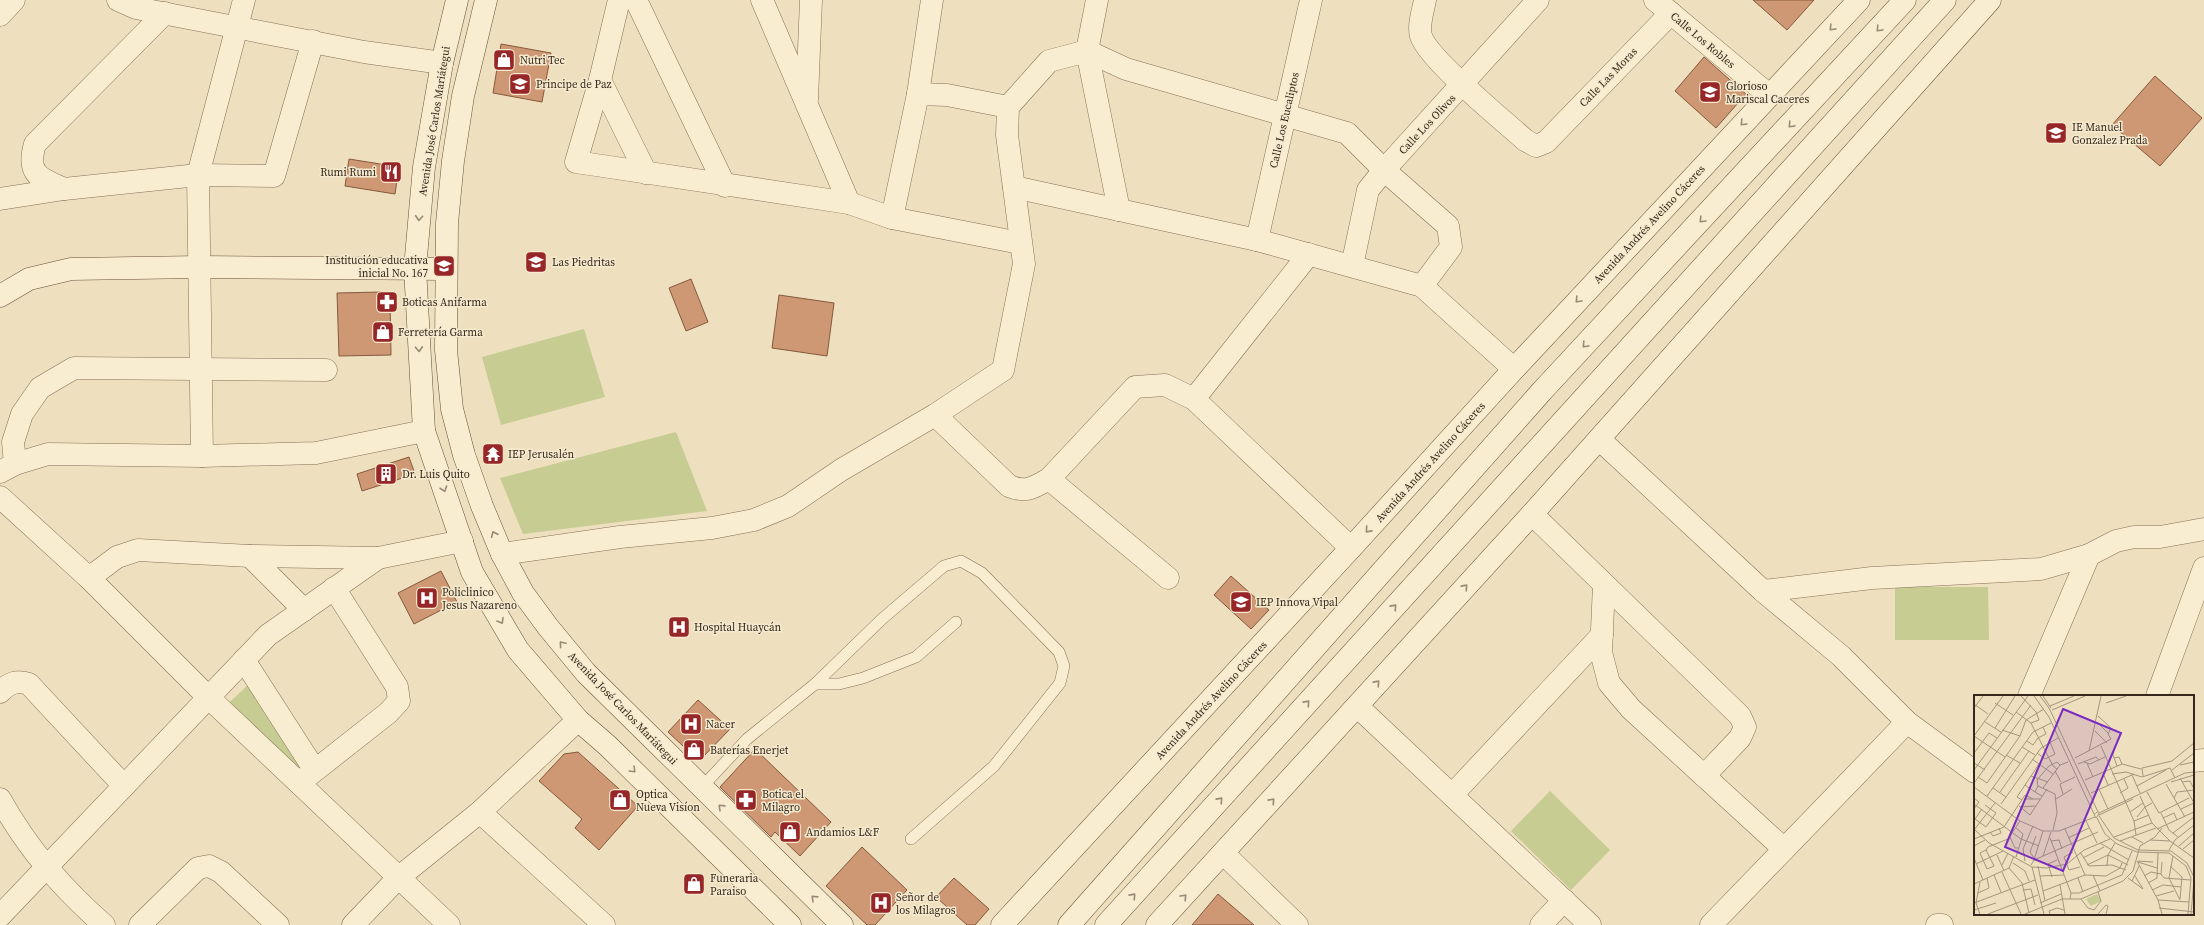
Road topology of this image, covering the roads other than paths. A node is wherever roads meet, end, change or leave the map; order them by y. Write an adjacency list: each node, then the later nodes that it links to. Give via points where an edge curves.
1 (14, 0): 21 (street)
2 (118, 0): 20 (street, via 136,8)
3 (244, 0): 22 (street)
4 (457, 0): 25 (street, Avenida José Carlos Mariátegui)
5 (486, 0): 49 (street, Avenida José Carlos Mariátegui, via 463,96 453,162)
6 (619, 0): 26 (street)
7 (636, 0): 36 (street)
8 (762, 0): 30 (street)
9 (812, 0): 30 (street)
10 (932, 0): 28 (street)
11 (1097, 0): 24 (street)
12 (1311, 0): 32 (street, Calle Los Eucaliptos)
13 (1425, 0): 27 (street, via 1421,36 1428,49)
14 (1538, 0): 27 (street, Calle Los Olivos)
15 (1859, 0): 29 (street, Avenida Andrés Avelino Cáceres, one-way to 29)
16 (1905, 0): 117 (street, one-way to 117, via 1542,391)
17 (1945, 0): 118 (street, one-way to 17)
18 (1990, 0): 58 (street)
19 (1663, 6): 27 (street, Calle Las Moras, via 1546,142 1536,146 1525,140); 29 (street, Calle Los Robles)
20 (165, 13): 22 (street); 38 (street, via 35,144 30,159 32,167 40,178)
21 (0, 15)
22 (239, 27): 23 (street); 35 (street)
23 (313, 41): 25 (street, via 364,52); 35 (street, via 274,176)
24 (1087, 51): 31 (street, via 1049,61); 32 (street, via 1126,68); 41 (street)
25 (442, 63): 48 (street, Avenida José Carlos Mariátegui, one-way to 48, via 424,167)
26 (600, 80): 34 (street); 34 (street, via 576,162)
27 (1463, 84): 33 (street, Calle Los Olivos)
28 (918, 94): 31 (street, via 947,95); 42 (street)
29 (1769, 95): 53 (street, Avenida Andrés Avelino Cáceres, one-way to 53)
30 (807, 105): 40 (street)
31 (1008, 107): 37 (street, via 1007,135)
32 (1285, 115): 33 (street, via 1347,133); 43 (street, Calle Los Eucaliptos)
33 (1384, 170): 46 (street, Calle Los Olivos, via 1368,190); 50 (street, via 1448,226 1451,247)
34 (646, 173): 36 (street)
35 (198, 175): 38 (street); 47 (street)
36 (725, 186): 40 (street)
37 (1014, 187): 41 (street); 44 (street)
38 (64, 189): 39 (street)
39 (0, 199)
40 (849, 203): 42 (street)
41 (1119, 210): 43 (street)
42 (892, 218): 44 (street)
43 (1257, 240): 45 (street)
44 (1020, 243): 56 (street, via 1024,264 1003,370)
45 (1309, 254): 46 (street); 55 (street)
46 (1352, 266): 50 (street)
47 (199, 267): 48 (street); 51 (street, via 71,269 30,279); 52 (street)
48 (415, 268): 49 (street); 57 (street, Avenida José Carlos Mariátegui, one-way to 57)
49 (446, 269): 67 (street, Avenida José Carlos Mariátegui, one-way to 49, via 464,455 452,409 446,350)
50 (1422, 286): 53 (street)
51 (0, 296)
52 (200, 368): 54 (street); 59 (street); 60 (street, via 74,368 40,388 22,414)
53 (1514, 368): 66 (street, Avenida Andrés Avelino Cáceres, one-way to 66)
54 (326, 370)
55 (1194, 399): 61 (street, via 1165,385 1134,387); 66 (street)
56 (935, 415): 61 (street, via 1008,486 1020,490 1031,488); 67 (street, via 841,470 788,506 754,520 712,528 620,537)
57 (424, 431): 59 (street, via 316,454); 65 (street, Avenida José Carlos Mariátegui, one-way to 65)
58 (1599, 439): 63 (street); 76 (street)
59 (202, 456): 60 (street, via 48,454)
60 (8, 468)
61 (1049, 479): 73 (street)
62 (0, 496): 72 (street)
63 (1532, 514): 74 (street); 86 (street, one-way to 63)
64 (2204, 529): 68 (street, via 2160,537 2122,539)
65 (462, 541): 70 (street); 87 (street, Avenida José Carlos Mariátegui, one-way to 87, via 472,572 518,650)
66 (1352, 548): 116 (street, Avenida Andrés Avelino Cáceres)
67 (502, 554): 88 (street, Avenida José Carlos Mariátegui, one-way to 67, via 586,673 548,627 523,593)
68 (2090, 555): 76 (street, via 2041,569 1872,578); 83 (street)
69 (250, 556): 70 (street); 72 (street, via 138,550 117,557); 77 (street)
70 (378, 558): 75 (street)
71 (2204, 568): 84 (street)
72 (89, 578): 85 (street)
73 (1168, 578)
74 (1604, 585): 79 (street); 95 (street, via 1740,716 1745,727 1740,738)
75 (334, 588): 77 (street); 94 (street, via 397,687 399,701 388,713)
76 (1763, 591): 89 (street, via 1842,656)
77 (304, 610): 80 (street, via 268,635)
78 (956, 622): 81 (lane, via 916,657 863,678 839,684)
79 (1602, 635): 95 (street, via 1601,652 1609,683 1631,709); 98 (street)
80 (244, 660): 85 (street); 94 (street)
81 (815, 684): 97 (lane, via 747,739); 101 (lane, via 882,619 944,566 961,561 982,573 1059,652 1064,666 1060,683 994,766)
82 (0, 692): 96 (street, via 18,681 29,684)
83 (2029, 695)
84 (2157, 695)
85 (208, 697): 94 (street); 96 (street)
86 (1357, 706): 98 (street); 103 (street, one-way to 86)
87 (578, 720): 90 (street, Avenida José Carlos Mariátegui); 100 (street)
88 (633, 720): 90 (street); 97 (street, Avenida José Carlos Mariátegui)
89 (1907, 722): 93 (street); 102 (street)
90 (608, 746): 114 (street, Avenida José Carlos Mariátegui, one-way to 114)
91 (2204, 760): 92 (street)
92 (2194, 761)
93 (1974, 771)
94 (307, 776): 105 (street)
95 (1704, 776): 102 (street)
96 (124, 786): 104 (street)
97 (702, 788): 115 (street, Avenida José Carlos Mariátegui, one-way to 97)
98 (1452, 795): 106 (street)
99 (0, 799): 104 (street, via 18,830)
100 (480, 812): 105 (street); 113 (street)
101 (911, 839)
102 (1784, 849): 123 (street)
103 (1224, 854): 119 (street, one-way to 103); 120 (street)
104 (45, 867): 107 (street); 108 (street)
105 (398, 878): 111 (street); 112 (street)
106 (1564, 900): 121 (street); 122 (street)
107 (0, 916)
108 (104, 925)
109 (140, 925): 110 (street, via 198,868 209,866 221,872)
110 (278, 925)
111 (353, 925)
112 (449, 925)
113 (604, 925)
114 (790, 925)
115 (842, 925)
116 (1002, 925)
117 (1069, 925)
118 (1106, 925)
119 (1157, 925)
120 (1297, 925)
121 (1541, 925)
122 (1590, 925)
123 (1711, 925)
124 (1937, 925): 125 (street)
125 (1942, 925)

